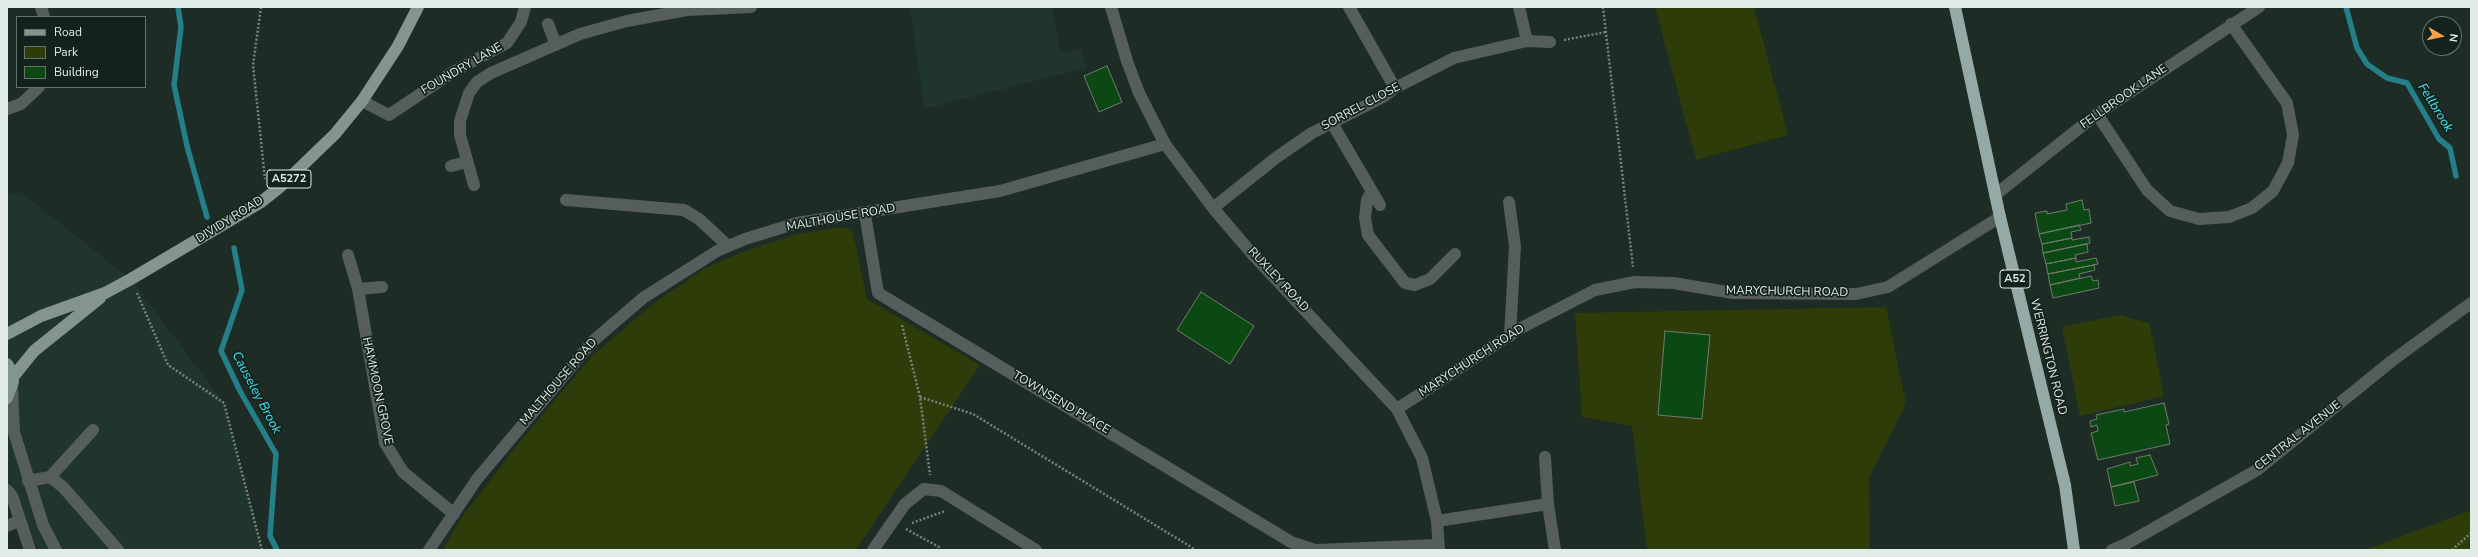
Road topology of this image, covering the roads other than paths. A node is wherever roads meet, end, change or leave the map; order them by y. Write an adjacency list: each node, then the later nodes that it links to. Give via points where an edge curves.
1 (418, 7): 16 (main road, DIVIDY ROAD / A5272, via 398,46)
2 (525, 7): 16 (street, FOUNDRY LANE, via 521,22 507,43 453,72 389,115)
3 (751, 7): 13 (street, via 687,10 627,21 580,34)
4 (1111, 7): 20 (street, RUXLEY ROAD, via 1139,93)
5 (1349, 7): 15 (street)
6 (1519, 7): 11 (street)
7 (1955, 7): 25 (highway, WERRINGTON ROAD / A52)
8 (2259, 7): 10 (street, FELLBROOK LANE)
9 (548, 24): 13 (street)
10 (2231, 24): 18 (street, FELLBROOK LANE); 18 (street, via 2287,103 2293,135 2288,163 2273,191 2252,208 2229,217 2199,219 2170,211 2147,190)
11 (1527, 42): 12 (street, SORREL CLOSE); 15 (street, SORREL CLOSE, via 1454,58)
12 (1550, 42)
13 (556, 45): 21 (street, via 491,73 477,82 463,106 460,121)
14 (38, 88): 17 (street, via 22,104)
15 (1395, 88): 19 (street, SORREL CLOSE, via 1383,97)
16 (362, 101): 37 (main road, DIVIDY ROAD / A5272, via 335,134 261,202)
17 (7, 109)
18 (2097, 114): 25 (street, FELLBROOK LANE)
19 (1332, 123): 24 (street); 29 (street, SORREL CLOSE, via 1312,133 1277,157)
20 (1165, 144): 29 (street, RUXLEY ROAD); 30 (street, MALTHOUSE ROAD, via 1000,192)
21 (466, 162): 22 (street); 23 (street)
22 (451, 166)
23 (474, 185)
24 (1372, 191): 28 (street); 33 (street, via 1367,200 1365,218 1368,236 1405,283 1415,285 1430,279)
25 (1995, 195): 31 (highway, WERRINGTON ROAD / A52)
26 (566, 200): 32 (street, via 684,210)
27 (1509, 202): 40 (street, via 1515,246)
28 (1380, 205)
29 (1213, 208): 44 (street, RUXLEY ROAD, via 1254,256)
30 (865, 214): 32 (street, MALTHOUSE ROAD, via 797,223); 62 (street, TOWNSEND PLACE, via 878,293 1291,542)
31 (2000, 217): 40 (street, MARYCHURCH ROAD, via 1888,287 1856,294 1733,293 1673,283 1635,282 1595,290); 64 (highway, WERRINGTON ROAD / A52, via 2065,485)
32 (728, 246): 51 (street, MALTHOUSE ROAD, via 685,269 642,298 593,341 477,479)
33 (1455, 254)
34 (348, 255): 36 (street, HAMMOON GROVE)
35 (382, 287): 36 (street)
36 (358, 289): 51 (street, HAMMOON GROVE, via 385,443 403,472)
37 (105, 293): 39 (main road, DIVIDY ROAD / A5272, via 41,316); 42 (main road, DIVIDY ROAD / A5272, via 34,351)
38 (2471, 303): 65 (street, CENTRAL AVENUE, via 2393,360 2257,470)
39 (7, 334)
40 (1510, 336): 44 (street, MARYCHURCH ROAD)
41 (7, 364): 42 (main road)
42 (12, 382): 43 (main road, DIVIDY ROAD); 48 (street, via 14,432)
43 (7, 398)
44 (1397, 409): 53 (street, RUXLEY ROAD, via 1422,458)
45 (93, 430): 47 (street)
46 (1545, 457): 50 (street)
47 (50, 477): 48 (street); 58 (street, via 63,487)
48 (28, 481): 57 (street, via 43,524)
49 (7, 490): 52 (street, via 12,496)
50 (1548, 504): 53 (street); 63 (street)
51 (454, 514): 59 (street, MALTHOUSE ROAD)
52 (19, 521): 54 (street); 56 (street)
53 (1437, 521): 55 (street, RUXLEY ROAD)
54 (7, 526)
55 (1438, 548): 62 (street, TOWNSEND PLACE)
56 (30, 550)
57 (56, 550)
58 (118, 550)
59 (429, 550)
60 (873, 550): 61 (street, via 905,504 924,489 941,491)
61 (1036, 550)
62 (1316, 550)
63 (1555, 550)
64 (2074, 550)
65 (2112, 550)

